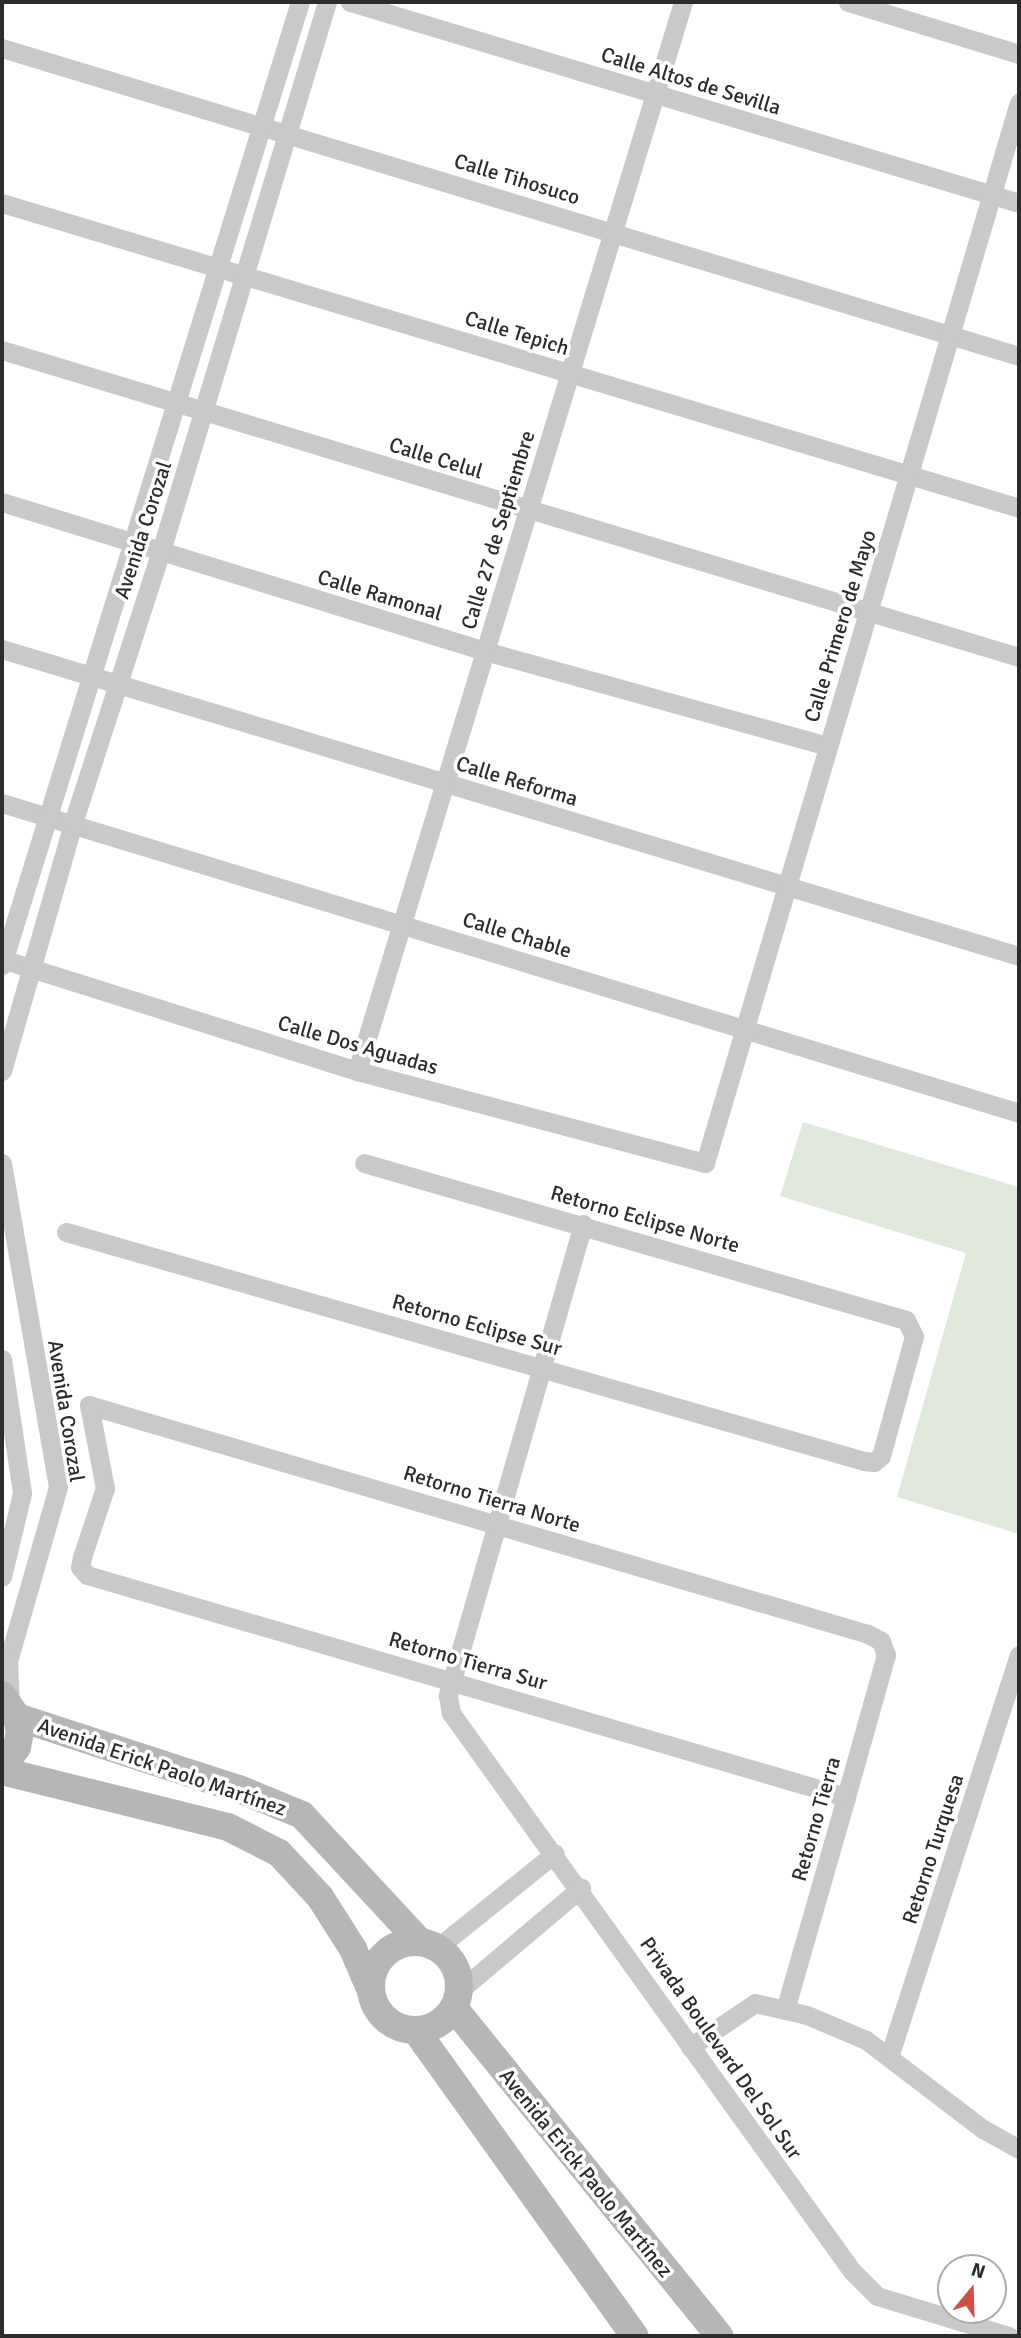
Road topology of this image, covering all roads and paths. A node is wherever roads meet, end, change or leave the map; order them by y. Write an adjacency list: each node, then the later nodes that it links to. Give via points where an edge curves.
1 (300, 2): 10 (street, Avenida Corozal)
2 (327, 2): 11 (street, Avenida Corozal)
3 (350, 2): 8 (street, Calle Altos de Sevilla)
4 (683, 2): 8 (street, Calle 27 de Septiembre)
5 (848, 2): 7 (street)
6 (2, 48): 10 (street, Calle Tihosuco)
7 (1019, 54)
8 (655, 94): 12 (street, Calle Altos de Sevilla); 15 (street, Calle 27 de Septiembre)
9 (1019, 102): 12 (street, Calle Primero de Mayo)
10 (262, 127): 11 (street, Calle Tihosuco); 16 (street, Avenida Corozal)
11 (288, 134): 15 (street, Calle Tihosuco); 17 (street, Avenida Corozal)
12 (992, 195): 14 (street, Calle Altos de Sevilla); 18 (street, Calle Primero de Mayo)
13 (2, 202): 16 (street, Calle Tepich)
14 (1019, 203)
15 (613, 232): 18 (street, Calle Tihosuco); 21 (street, Calle 27 de Septiembre)
16 (219, 270): 17 (street, Calle Tepich); 22 (street, Avenida Corozal)
17 (245, 276): 21 (street, Calle Tepich); 23 (street, Avenida Corozal)
18 (950, 336): 20 (street, Calle Tihosuco); 24 (street, Calle Primero de Mayo)
19 (2, 350): 22 (street, Calle Celul)
20 (1019, 356)
21 (570, 372): 24 (street, Calle Tepich); 27 (street, Calle 27 de Septiembre)
22 (177, 406): 23 (street, Calle Celul); 28 (street, Avenida Corozal)
23 (204, 412): 27 (street, Calle Celul); 29 (street, Avenida Corozal)
24 (909, 476): 26 (street, Calle Tepich); 30 (street, Calle Primero de Mayo)
25 (2, 502): 28 (street, Calle Ramonal)
26 (1019, 508)
27 (528, 509): 30 (street, Calle Celul); 32 (street, Calle 27 de Septiembre)
28 (135, 544): 29 (street, Calle Ramonal); 34 (street, Avenida Corozal)
29 (162, 551): 32 (street, Calle Ramonal); 35 (street, Avenida Corozal)
30 (869, 611): 33 (street, Calle Celul); 36 (street, Calle Primero de Mayo)
31 (2, 649): 34 (street, Calle Reforma)
32 (485, 651): 36 (street, Calle Ramonal); 37 (street, Calle 27 de Septiembre)
33 (1019, 657)
34 (92, 677): 35 (street, Calle Reforma); 39 (street, Avenida Corozal)
35 (117, 684): 37 (street, Calle Reforma); 40 (street, Avenida Corozal)
36 (828, 746): 41 (street, Calle Primero de Mayo)
37 (445, 783): 41 (street, Calle Reforma); 42 (street, Calle 27 de Septiembre)
38 (2, 803): 39 (street, Calle Chable)
39 (48, 817): 40 (street, Calle Chable); 44 (street, Avenida Corozal)
40 (73, 823): 42 (street, Calle Chable); 45 (street, Avenida Corozal)
41 (788, 886): 43 (street, Calle Reforma); 46 (street, Calle Primero de Mayo)
42 (402, 923): 46 (street, Calle Chable); 48 (street, Calle 27 de Septiembre)
43 (1019, 956)
44 (2, 961): 45 (street, Calle Dos Aguadas)
45 (32, 969): 47 (street, Avenida Corozal); 48 (street, Calle Dos Aguadas)
46 (747, 1029): 49 (street, Calle Chable); 52 (street, Calle Primero de Mayo)
47 (2, 1071)
48 (358, 1071): 52 (street, Calle Dos Aguadas)
49 (1019, 1113)
50 (2, 1163): 64 (street, Avenida Corozal, via 58,1487 8,1661)
51 (363, 1163): 53 (street, Retorno Eclipse Norte)
52 (705, 1163)
53 (583, 1224): 56 (street); 57 (street, Retorno Eclipse Norte, via 912,1325 914,1336 881,1456)
54 (66, 1231): 56 (street, Retorno Eclipse Sur)
55 (2, 1359): 60 (street, via 22,1493)
56 (542, 1367): 57 (street, Retorno Eclipse Sur); 58 (street)
57 (874, 1462)
58 (497, 1524): 59 (street, Retorno Tierra Norte, via 89,1405 105,1488); 61 (street, Retorno Tierra Norte); 63 (street)
59 (80, 1567): 63 (street, Retorno Tierra Sur, via 87,1575)
60 (2, 1577)
61 (881, 1641): 66 (street, Retorno Tierra, via 886,1655)
62 (1019, 1655): 75 (street, Retorno Turquesa)
63 (452, 1679): 66 (street, Retorno Tierra Sur); 67 (street, Privada Boulevard Del Sol Sur, via 447,1696 451,1713)
64 (10, 1705): 65 (street, via 17,1747); 69 (street, Avenida Erick Paolo Martínez, via 302,1815)
65 (2, 1770): 70 (street, Avenida Erick Paolo Martínez, via 228,1827 279,1853 320,1897 353,1949)
66 (846, 1797): 72 (street, Retorno Tierra)
67 (555, 1853): 68 (street, Privada Boulevard Del Sol Sur); 69 (street)
68 (581, 1888): 71 (street); 74 (street, Privada Boulevard Del Sol Sur)
69 (428, 1945): 70 (street, via 389,1950 372,1975); 71 (street, via 450,1959)
70 (371, 1991): 73 (street, via 377,2009 390,2023)
71 (457, 2000): 73 (street, via 443,2021); 78 (street, Avenida Erick Paolo Martínez)
72 (785, 2010): 74 (street, via 755,2003); 75 (street, via 866,2039)
73 (417, 2032): 77 (street)
74 (690, 2047): 79 (street, Privada Boulevard Del Sol Sur, via 852,2271 877,2296)
75 (889, 2057): 76 (street, via 983,2129)
76 (1019, 2148)
77 (635, 2336)
78 (719, 2336)
79 (1009, 2336)

